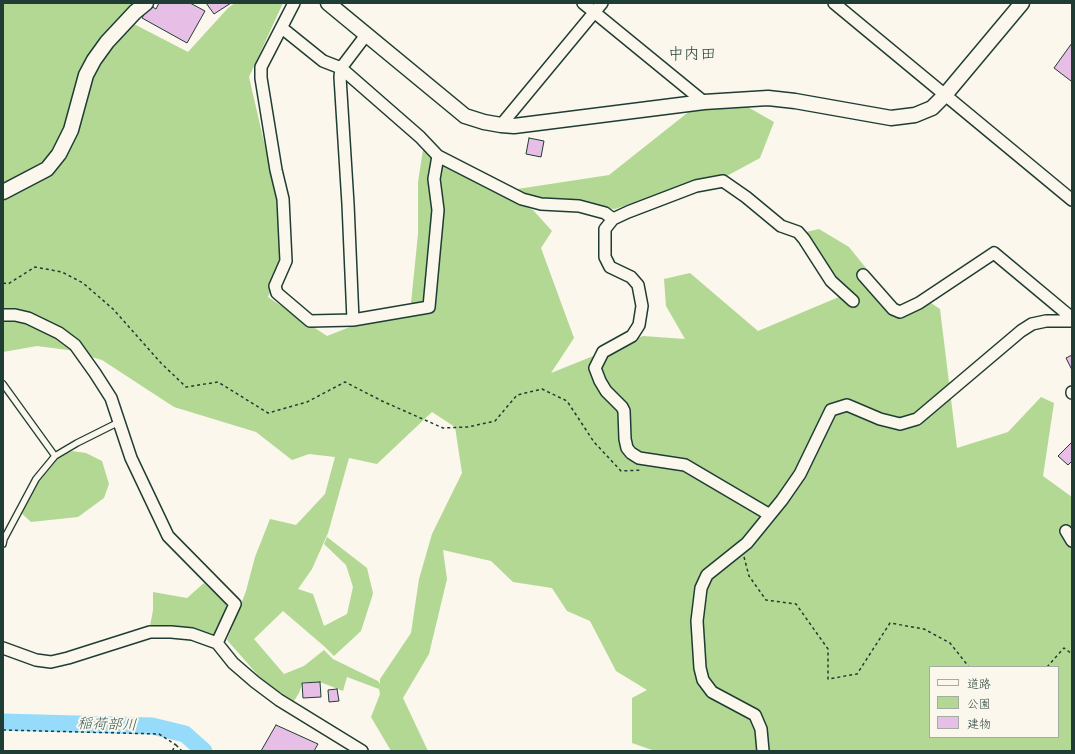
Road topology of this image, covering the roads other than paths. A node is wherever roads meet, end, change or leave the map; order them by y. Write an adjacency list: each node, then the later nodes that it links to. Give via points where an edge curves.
1 (146, 3): 16 (street, via 107,42 94,60 86,75 71,130 59,154 47,169)
2 (294, 3): 9 (street)
3 (328, 3): 10 (street)
4 (583, 3): 8 (street)
5 (602, 3): 8 (street)
6 (834, 3): 12 (street)
7 (1022, 3): 12 (street)
8 (594, 12): 13 (street); 14 (street)
9 (282, 28): 11 (street, via 323,61); 23 (street, via 261,67 276,170 284,206 286,261 275,286 277,293 310,321)
10 (366, 35): 11 (street); 14 (street, via 465,116)
11 (341, 68): 15 (street); 23 (street)
12 (945, 95): 13 (street, via 932,108 915,115 891,118 768,98); 17 (street)
13 (704, 102): 14 (street)
14 (501, 126)
15 (438, 156): 18 (street, via 522,199 541,204 579,206 605,213); 23 (street, via 434,179 438,210 429,307)
16 (3, 192)
17 (1072, 200)
18 (613, 219): 20 (street, via 696,186 723,181 781,226 798,232 831,281); 27 (street, via 606,229 606,257 610,268 631,277 638,285 642,306 639,324 632,336 603,352 595,368 606,391 624,411 627,448 639,458 685,465)
19 (863, 275): 22 (street, via 893,309 900,312 919,303 994,252)
20 (853, 301)
21 (3, 315): 25 (street, via 28,318 59,333 75,345 111,398)
22 (1072, 319): 27 (street, via 1032,324 1021,331 917,419 900,424 880,419 847,405 831,410 800,474)
23 (353, 320)
24 (3, 384): 26 (lane)
25 (120, 422): 26 (lane); 29 (street, via 131,458 168,536 235,604)
26 (55, 456): 28 (lane, via 36,478)
27 (770, 515): 32 (street, via 747,543 707,575 701,588 698,621 703,680 712,692 755,715 761,729)
28 (3, 544)
29 (217, 644): 30 (street, via 192,634 150,632 51,662 36,660); 31 (street, via 233,663 279,700)
30 (3, 648)
31 (362, 751)
32 (763, 751)

